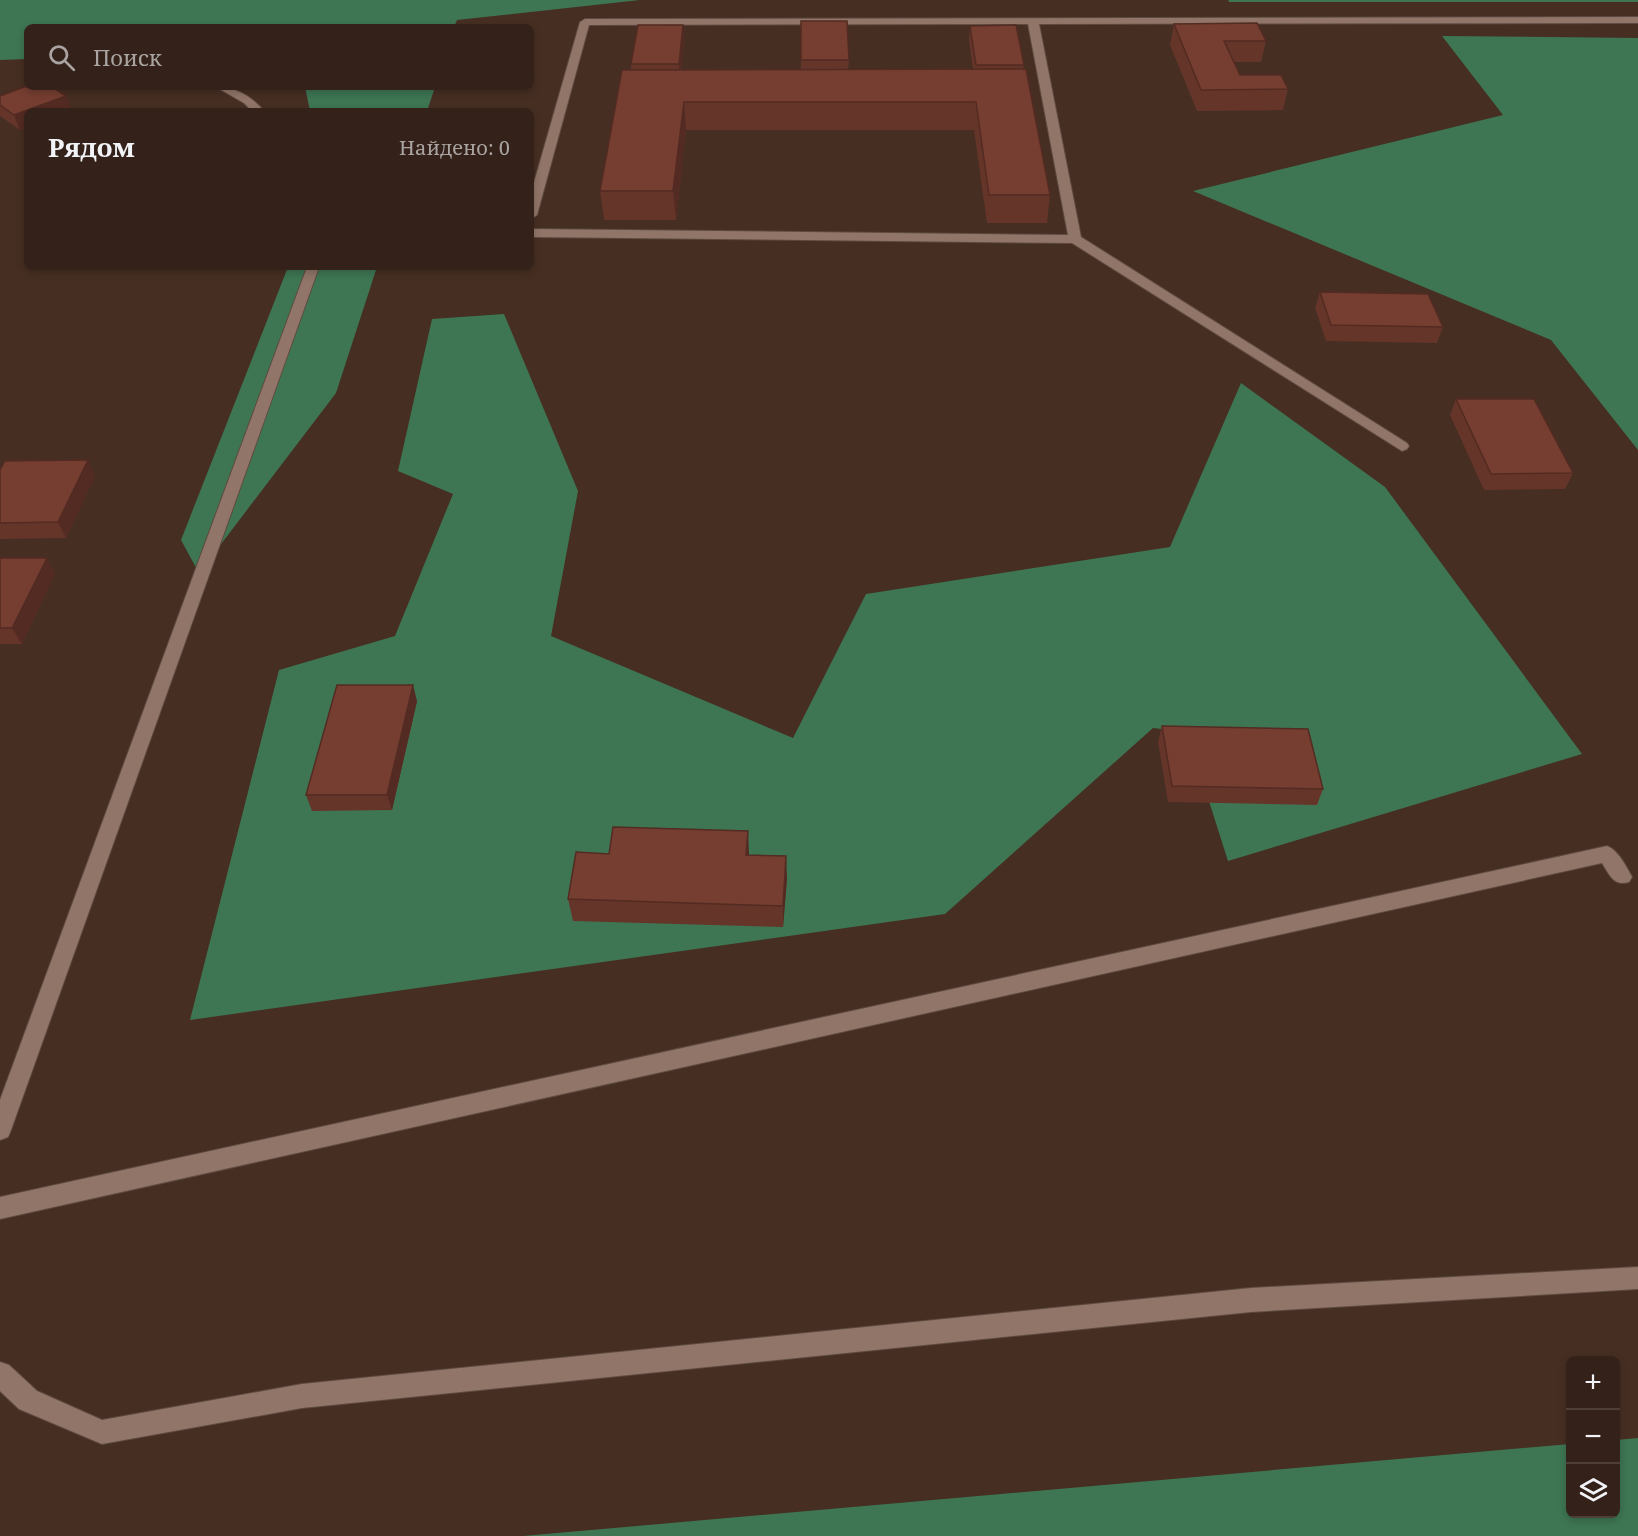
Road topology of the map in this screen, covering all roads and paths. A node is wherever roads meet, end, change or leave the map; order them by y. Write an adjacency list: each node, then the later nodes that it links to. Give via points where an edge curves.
1 (1638, 20): 2 (street)
2 (1033, 21): 5 (street, via 585,22); 7 (street)
3 (228, 90): 4 (street)
4 (255, 108)
5 (534, 205)
6 (534, 233): 7 (street)
7 (1075, 239): 9 (street)
8 (312, 270): 11 (street)
9 (1402, 446)
10 (1622, 877): 12 (street, via 1607,854)
11 (0, 1130)
12 (0, 1208)
13 (1638, 1278): 14 (street, via 1251,1300 302,1396 102,1432 28,1400)
14 (0, 1374)

